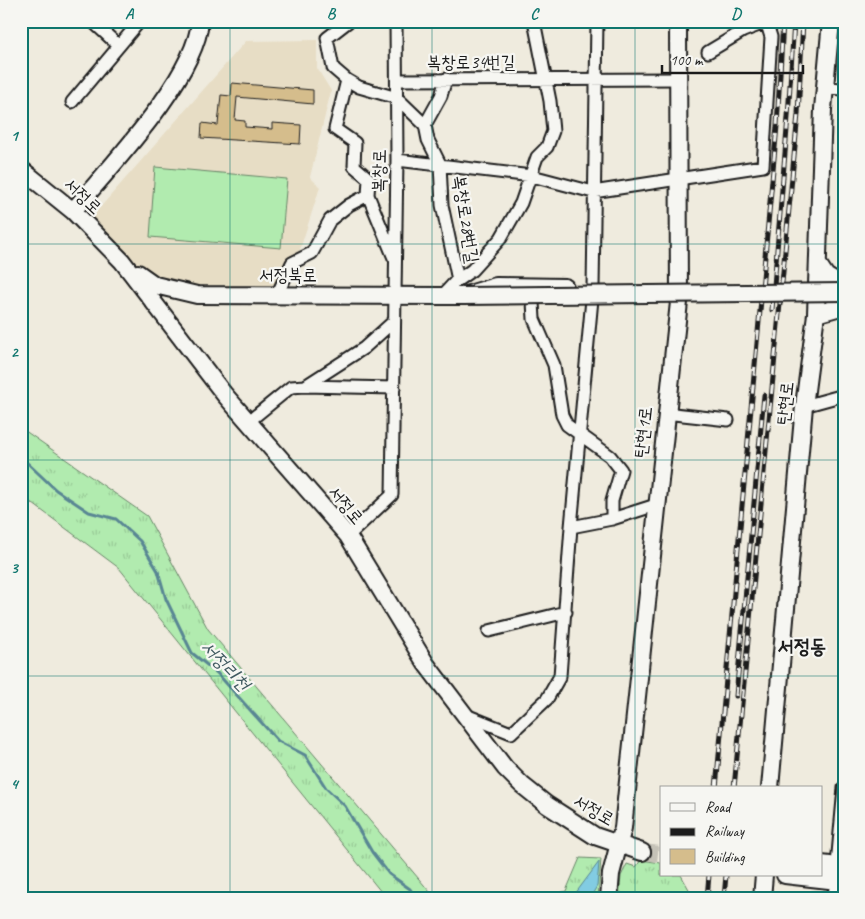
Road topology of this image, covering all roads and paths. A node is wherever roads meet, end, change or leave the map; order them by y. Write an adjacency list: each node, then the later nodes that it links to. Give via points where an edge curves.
1 (92, 21): 11 (street)
2 (140, 21): 11 (street)
3 (200, 21): 31 (street, via 182,74 141,130)
4 (350, 21): 16 (street, via 327,38 334,68)
5 (396, 21): 17 (street, 복창로)
6 (534, 21): 15 (street, 복창로34번길)
7 (597, 21): 18 (street)
8 (678, 21): 13 (street, 탄현1로)
9 (831, 21): 19 (street, 탄현로)
10 (767, 22): 12 (street, via 743,31); 28 (street, 복창로28번길, via 771,37 762,166)
11 (119, 46): 22 (street)
12 (708, 52)
13 (679, 78): 18 (street, 복창로34번길); 28 (street, 탄현1로)
14 (446, 79): 15 (street, 복창로34번길); 17 (street, 복창로34번길); 23 (street, via 441,96)
15 (545, 79): 18 (street, 복창로34번길); 27 (street, 복창로28번길, via 553,130)
16 (347, 80): 21 (street, via 359,87); 30 (street, via 335,129 355,143 354,166 369,178)
17 (398, 80): 21 (street, 복창로)
18 (596, 80): 29 (street)
19 (825, 88): 20 (street); 34 (street, 탄현로)
20 (844, 89)
21 (397, 98): 23 (street); 24 (street, 복창로)
22 (72, 102)
23 (425, 125): 25 (street, 복창로28번길, via 428,140)
24 (397, 160): 25 (street, 복창로28번길); 33 (street, 복창로)
25 (440, 164): 27 (street, 복창로28번길); 37 (street, 복창로28번길, via 442,205)
26 (21, 169): 31 (street, 서정로)
27 (532, 176): 29 (street, 복창로28번길); 37 (street, 복창로28번길, via 501,238)
28 (679, 178): 29 (street, 복창로28번길); 41 (street, 탄현1로)
29 (593, 192): 40 (street)
30 (368, 195): 33 (street); 39 (street, via 330,220 312,253 292,263)
31 (73, 211): 32 (street, 서정로)
32 (122, 261): 39 (street, 서정북로, via 155,285 197,294); 53 (street, 서정로)
33 (396, 263): 42 (street, 복창로)
34 (818, 264): 35 (street, 탄현로); 36 (street, via 826,276)
35 (817, 287): 36 (street); 45 (street, 탄현로)
36 (844, 287)
37 (460, 288): 38 (street, bridge); 40 (street, via 496,286); 42 (street, 서정북로, via 442,296); 43 (street, via 500,303)
38 (844, 292)
39 (278, 294): 42 (street, 서정북로)
40 (593, 294): 41 (street); 43 (street); 54 (street)
41 (678, 295): 51 (street, 탄현1로)
42 (394, 296): 46 (street, 복창로)
43 (533, 302): 54 (street, via 534,319 554,365 562,415 567,425)
44 (844, 306): 45 (street)
45 (816, 314): 50 (street, 탄현로)
46 (394, 321): 47 (street, via 364,348); 48 (street, 복창로)
47 (305, 386): 48 (street); 53 (street, via 291,388)
48 (394, 388): 58 (street, 복창로, via 392,495)
49 (844, 395): 50 (street)
50 (804, 406): 62 (street, 탄현로)
51 (665, 413): 52 (street); 55 (street, 탄현1로)
52 (728, 420)
53 (248, 422): 58 (street, 서정로)
54 (580, 434): 56 (street, via 610,456 621,470 612,501); 57 (street)
55 (656, 505): 56 (street); 64 (street, 탄현1로, via 623,828)
56 (612, 519): 57 (street)
57 (571, 527): 59 (street)
58 (348, 536): 61 (street, 서정로, via 426,664)
59 (566, 612): 60 (street); 61 (street, via 560,676 547,699 511,733)
60 (488, 631)
61 (466, 715): 64 (street, 서정로, via 522,786 595,836)
62 (770, 786)
63 (843, 794): 67 (street)
64 (618, 846): 65 (street, 서정로); 70 (street, 탄현1로)
65 (642, 852)
66 (822, 864): 67 (street)
67 (840, 872): 69 (street, via 829,880); 72 (street)
68 (764, 876): 71 (street)
69 (794, 876)
70 (609, 898)
71 (762, 898)
72 (834, 898)

